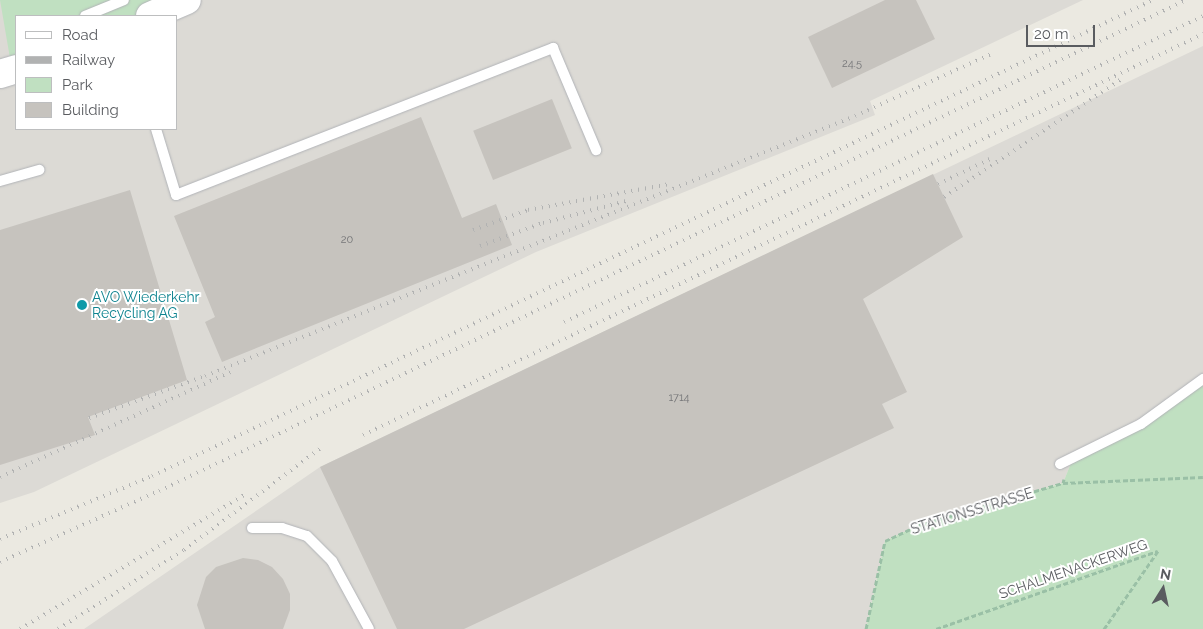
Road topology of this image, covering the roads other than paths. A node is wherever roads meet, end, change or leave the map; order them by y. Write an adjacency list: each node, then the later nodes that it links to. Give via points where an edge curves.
1 (124, 0): 3 (lane)
2 (187, 0): 4 (street)
3 (87, 15)
4 (152, 15)
5 (15, 69): 6 (street)
6 (0, 74)
7 (156, 130): 8 (lane, via 176,195 553,48)
8 (596, 150)
9 (39, 170): 10 (lane)
10 (0, 181)
11 (1203, 379): 12 (lane, via 1141,424)
12 (1060, 464)
13 (252, 528): 14 (lane, via 282,528 307,536 332,561)
14 (369, 629)

